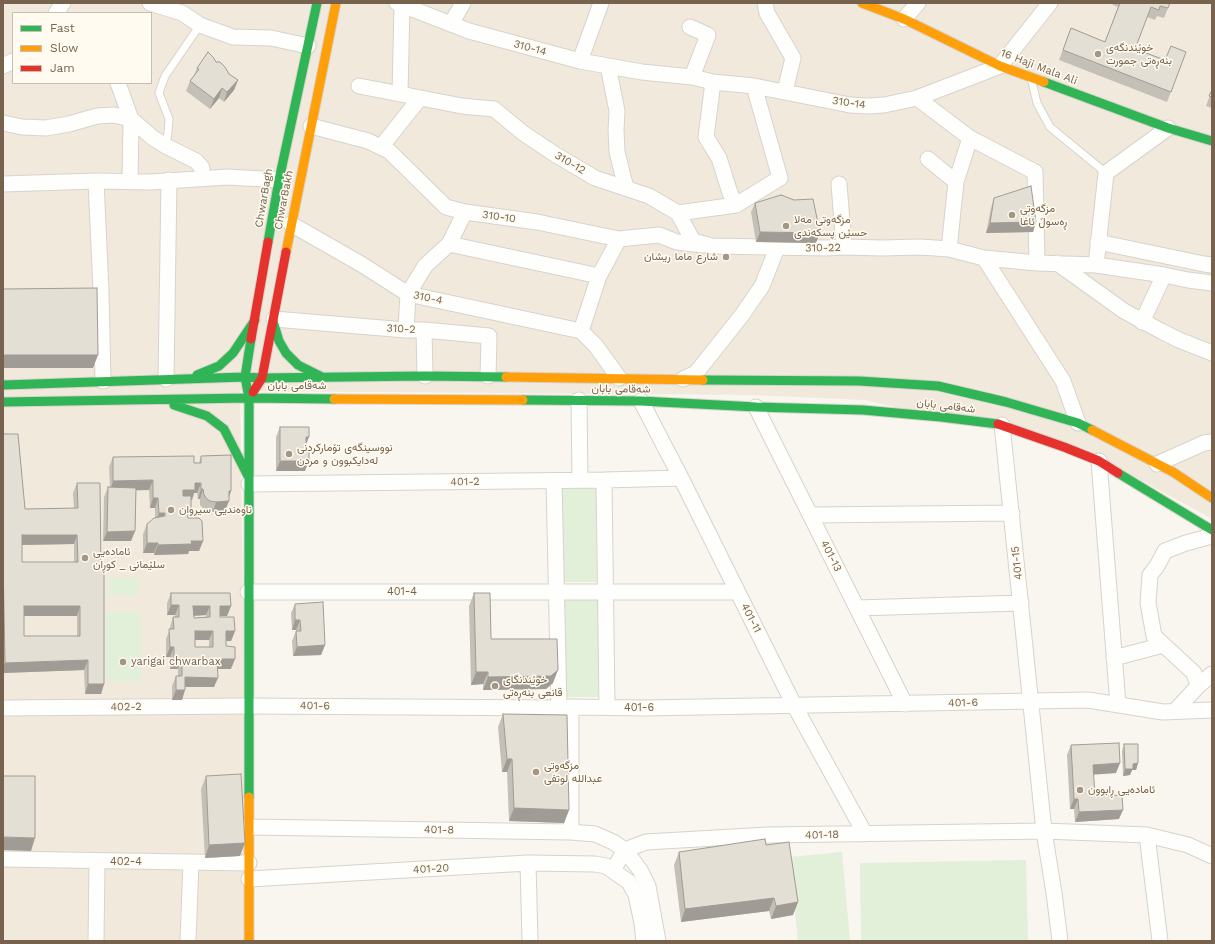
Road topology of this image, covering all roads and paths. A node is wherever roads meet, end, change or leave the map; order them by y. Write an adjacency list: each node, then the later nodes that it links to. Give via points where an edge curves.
1 (63, 3): 12 (street)
2 (150, 3): 15 (street, via 182,13)
3 (317, 3): 17 (main road, ChwarBagh)
4 (336, 3): 35 (main road, ChwarBakh)
5 (463, 3): 14 (street)
6 (601, 3): 18 (street)
7 (765, 3): 29 (street, via 767,13 793,58)
8 (862, 3): 13 (main road, 16 Haji Mala Ali)
9 (918, 3): 13 (street)
10 (1050, 3): 22 (street)
11 (399, 4): 14 (street, 310-14); 30 (street)
12 (57, 12)
13 (904, 19): 22 (main road, 16 Haji Mala Ali)
14 (451, 24): 18 (street, 310-14)
15 (200, 25): 17 (street, via 233,37 270,38); 39 (lane, via 165,76 159,93 169,119)
16 (690, 27): 23 (street, via 708,35)
17 (308, 46): 45 (main road, ChwarBagh)
18 (580, 61): 21 (street, 310-14)
19 (12, 62): 20 (street)
20 (3, 66)
21 (608, 66): 23 (street, 310-14); 51 (street, via 617,112 616,152)
22 (1000, 66): 24 (main road, 16 Haji Mala Ali); 32 (street, 310-14)
23 (692, 77): 25 (street, 310-14)
24 (1031, 78): 36 (main road, 16 Haji Mala Ali); 42 (lane, via 1037,103 1050,127)
25 (713, 82): 28 (street, 310-14); 52 (street, via 706,137 719,158)
26 (118, 84): 33 (street)
27 (359, 86): 30 (street, 310-12)
28 (754, 86): 29 (street, 310-14); 52 (street, via 780,178)
29 (785, 91): 32 (street, 310-14, via 850,105 868,106)
30 (400, 94): 31 (street, 310-12)
31 (420, 98): 40 (street); 51 (street, 310-12, via 494,109 563,159 595,178)
32 (917, 98): 37 (street)
33 (131, 119): 34 (street, via 97,116 46,128); 39 (street); 47 (street)
34 (3, 123)
35 (311, 126): 40 (street, 310-10); 55 (main road, ChwarBakh)
36 (1168, 128): 38 (main road, 16 Haji Mala Ali); 42 (street)
37 (970, 138): 48 (street); 64 (street, via 1035,172)
38 (1212, 142)
39 (166, 146): 43 (street, via 196,161 202,168)
40 (382, 147): 53 (street, 310-10, via 446,207)
41 (928, 159): 48 (street)
42 (1106, 173): 57 (street)
43 (202, 178): 44 (street); 45 (street)
44 (169, 180): 47 (street); 88 (street)
45 (280, 180): 74 (main road, ChwarBagh)
46 (96, 181): 47 (street); 49 (street); 72 (street)
47 (130, 182)
48 (956, 182): 62 (street)
49 (3, 184)
50 (839, 184): 60 (street)
51 (626, 188): 54 (street, 310-12, via 649,196)
52 (736, 205): 54 (street)
53 (465, 212): 56 (street, 310-10, via 537,222); 58 (street)
54 (678, 213): 59 (street, 310-22, via 693,241)
55 (291, 224): 73 (street, 310-4); 75 (main road, ChwarBakh)
56 (619, 239): 59 (street, 310-10, via 659,235 677,242); 69 (street)
57 (1098, 242): 66 (street); 67 (street)
58 (448, 244): 69 (street); 73 (street, via 425,266)
59 (712, 246): 61 (street, 310-22)
60 (844, 247): 61 (street, 310-22); 62 (street, 310-22)
61 (777, 248): 89 (street, via 762,286 742,315 696,373)
62 (949, 249): 63 (street, 310-22)
63 (984, 258): 64 (street, 310-22); 98 (street, via 1063,381)
64 (1037, 263): 65 (street, 310-22)
65 (1057, 263): 66 (street, 310-22); 76 (street)
66 (1096, 265): 68 (street, 310-22)
67 (1212, 265)
68 (1164, 275): 70 (street, 310-22); 76 (street)
69 (599, 276): 79 (street)
70 (1212, 283)
71 (86, 291): 72 (street)
72 (101, 291): 90 (street)
73 (408, 294): 77 (street); 79 (street, 310-4)
74 (255, 320): 83 (main road, ChwarBagh); 85 (main road, via 233,353 219,366)
75 (274, 320): 77 (street, 310-2); 84 (main road, via 279,341 286,353 298,365); 86 (main road, ChwarBakh)
76 (1142, 322): 80 (street)
77 (406, 330): 78 (street, 310-2)
78 (424, 330): 81 (street); 82 (street, 310-2, via 489,336)
79 (581, 331): 87 (street, via 596,346)
80 (1212, 354)
81 (424, 376): 82 (main road, شەقامی بابان); 84 (main road, شەقامی بابان)
82 (488, 376): 87 (main road, شەقامی بابان)
83 (245, 377): 85 (main road, شەقامی بابان); 86 (main road, شەقامی بابان); 92 (main road, ChwarBagh)
84 (322, 377): 86 (main road, شەقامی بابان)
85 (190, 378): 88 (main road, شەقامی بابان)
86 (262, 378): 92 (main road, ChwarBakh)
87 (619, 378): 89 (main road, شەقامی بابان)
88 (166, 379): 90 (main road, شەقامی بابان)
89 (684, 379): 98 (main road, شەقامی بابان, via 859,381 938,386)
90 (104, 381): 91 (main road, شەقامی بابان)
91 (3, 385)
92 (249, 398): 93 (main road, شەقامی بابان); 94 (main road, شەقامی بابان); 106 (main road, ChwarBagh)
93 (159, 400): 96 (main road, شەقامی بابان); 106 (main road, via 207,416 224,429)
94 (579, 400): 95 (main road, شەقامی بابان); 104 (street)
95 (641, 401): 97 (main road, شەقامی بابان); 103 (street, 401-11)
96 (3, 402)
97 (756, 408): 99 (main road, شەقامی بابان, via 862,410 941,416); 110 (street, 401-13)
98 (1078, 423): 102 (main road, شەقامی بابان)
99 (1002, 425): 101 (main road, شەقامی بابان); 109 (street, 401-15)
100 (1212, 442): 102 (street, via 1204,443)
101 (1099, 461): 111 (main road, شەقامی بابان); 120 (street)
102 (1157, 464): 108 (main road, شەقامی بابان)
103 (681, 478): 105 (street, 401-2); 116 (street, 401-11)
104 (580, 480): 105 (street, 401-2); 107 (street, 401-2)
105 (604, 480): 114 (street)
106 (248, 481): 107 (street, 401-2); 115 (main road, ChwarBagh)
107 (554, 481): 113 (street)
108 (1212, 498)
109 (1012, 513): 110 (street); 117 (street, 401-15)
110 (810, 515): 118 (street, 401-13)
111 (1212, 530)
112 (1212, 536): 119 (street, via 1165,551 1150,575 1148,603 1154,636)
113 (557, 591): 114 (street, 401-4); 115 (street, 401-4); 129 (street)
114 (605, 591): 116 (street, 401-4); 130 (street)
115 (248, 592): 127 (main road, ChwarBagh)
116 (737, 592): 125 (street, 401-11)
117 (1021, 604): 118 (street); 123 (street, 401-15)
118 (857, 608): 124 (street, 401-13)
119 (1163, 645): 120 (street); 122 (street, via 1194,673)
120 (1114, 658): 126 (street)
121 (1212, 674): 122 (street)
122 (1198, 686): 132 (street)
123 (1030, 702): 124 (street, 401-6); 126 (street, 401-6, via 1088,700); 134 (street, 401-15)
124 (905, 704): 125 (street, 401-6)
125 (794, 705): 130 (street, 401-6); 136 (street, 401-11)
126 (1118, 705): 132 (street, via 1163,712)
127 (248, 706): 128 (street, 402-2); 129 (street, 401-6); 133 (main road, ChwarBagh)
128 (3, 708)
129 (565, 708): 130 (street, 401-6); 135 (street)
130 (607, 708)
131 (1212, 710): 132 (street)
132 (1175, 711)
133 (249, 827): 135 (street, 401-8); 143 (main road, ChwarBagh)
134 (1044, 831): 136 (street, 401-18); 137 (street, 401-18); 155 (street, 401-15)
135 (571, 832): 138 (street, 401-8, via 595,834)
136 (865, 834): 138 (street, 401-18, via 646,842)
137 (1147, 834): 139 (street, 401-18, via 1188,845); 148 (street)
138 (625, 850): 145 (street); 154 (street, via 648,886)
139 (1212, 856)
140 (3, 859): 141 (street, 402-4); 146 (street)
141 (97, 862): 142 (street, 402-4); 149 (street)
142 (192, 862): 143 (street, 402-4); 150 (street)
143 (249, 863): 147 (main road, ChwarBagh)
144 (528, 863): 145 (street, 401-20, via 595,864); 147 (street, 401-20); 152 (street)
145 (613, 870): 153 (street, 401-20, via 629,882 636,895)
146 (3, 871)
147 (249, 879): 151 (main road, ChwarBagh)
148 (1162, 940)
149 (96, 941)
150 (188, 941)
151 (249, 941)
152 (530, 941)
153 (644, 941)
154 (658, 941)
155 (1060, 941)

